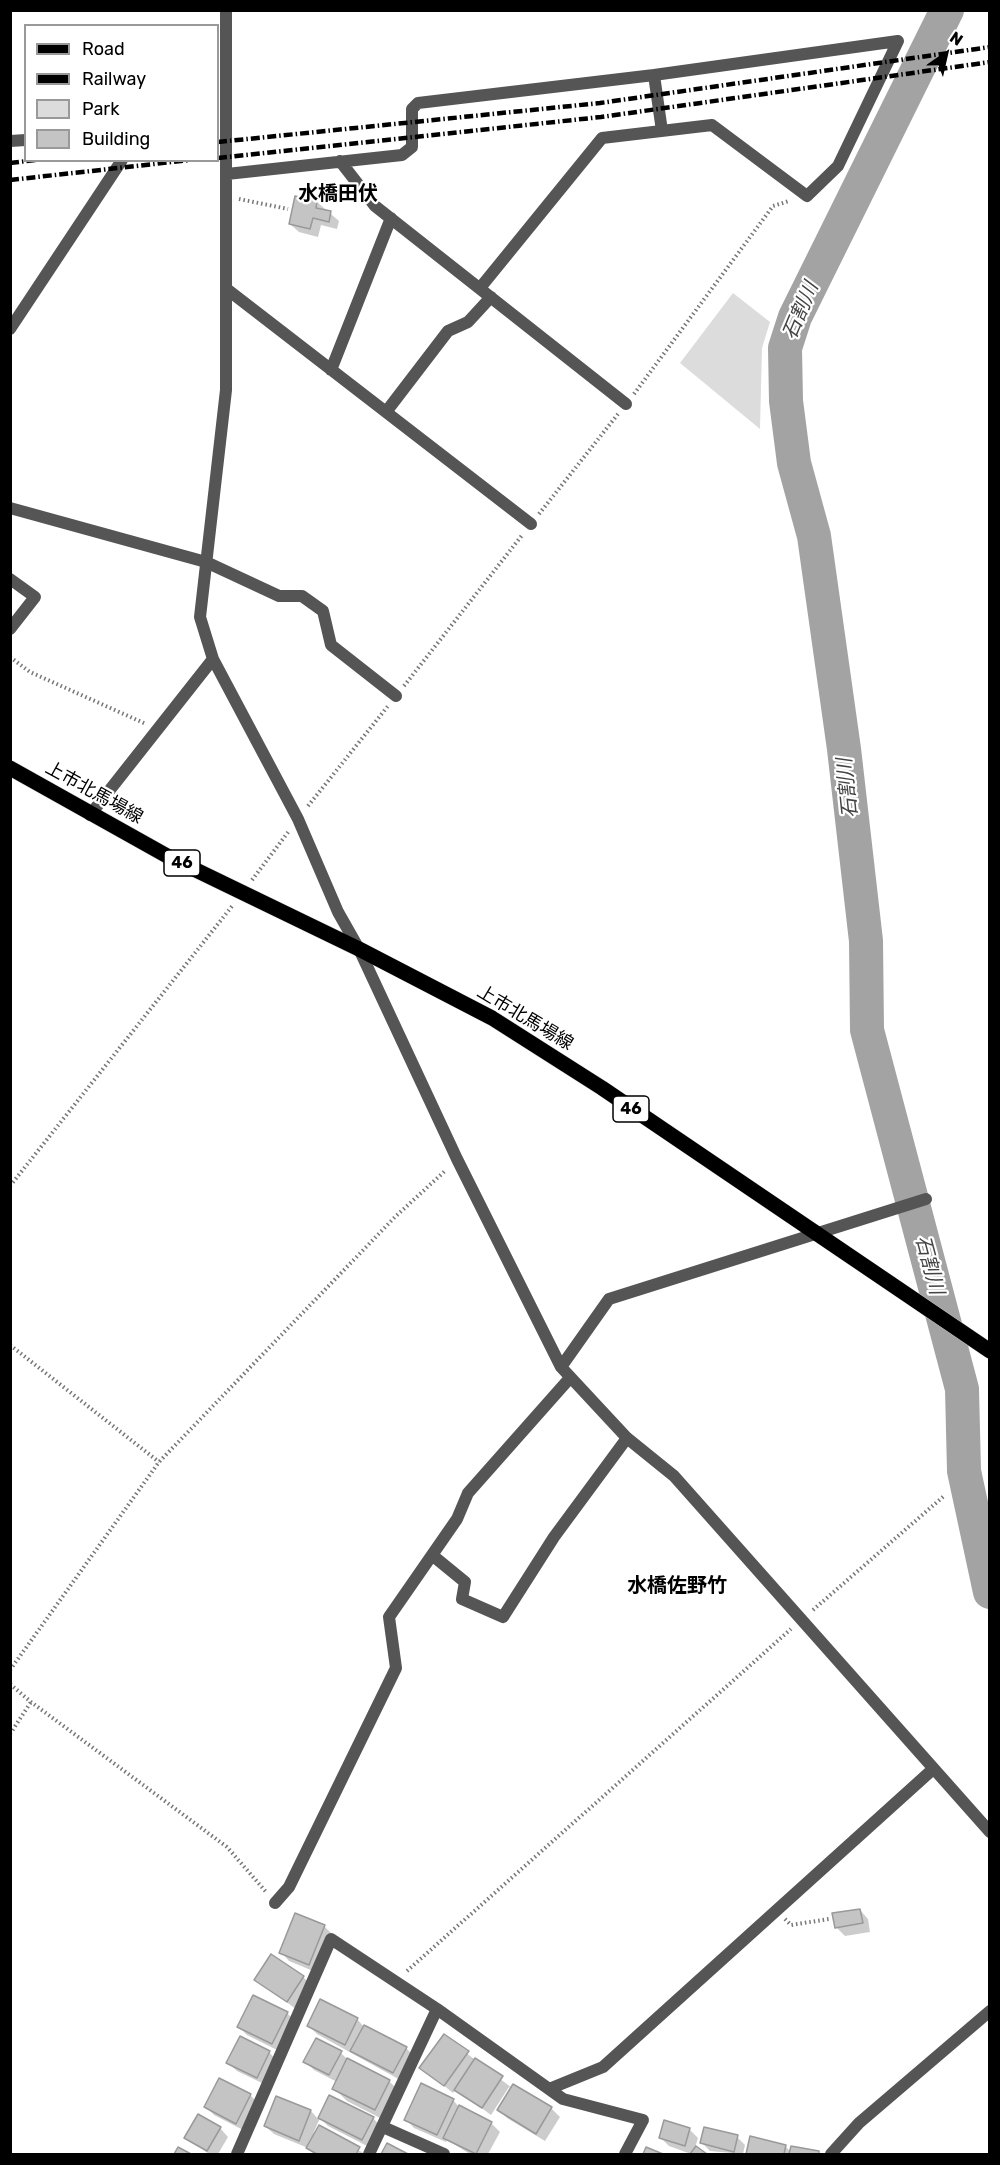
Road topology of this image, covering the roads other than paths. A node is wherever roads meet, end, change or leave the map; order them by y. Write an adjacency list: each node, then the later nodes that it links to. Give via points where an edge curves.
1 (226, 10): 2 (street); 7 (street)
2 (216, 24)
3 (654, 75): 4 (street); 4 (street, via 898,41 838,166 807,196 712,125); 5 (street, via 418,103 412,109 412,147 402,155)
4 (662, 131): 9 (street, via 602,138)
5 (340, 161): 7 (street); 8 (street, via 375,206)
6 (121, 162): 12 (street)
7 (228, 174): 10 (street)
8 (391, 218): 9 (street); 13 (street)
9 (480, 288): 11 (street)
10 (228, 290): 13 (street); 18 (street, via 226,390)
11 (491, 297): 14 (street); 15 (street, via 468,322 448,331)
12 (10, 329)
13 (331, 370): 15 (street)
14 (626, 404)
15 (386, 412): 17 (street)
16 (10, 508): 18 (street)
17 (531, 524)
18 (206, 562): 21 (street, via 200,617); 22 (street, via 279,596 302,596 323,611 331,645)
19 (10, 579): 20 (street, via 35,597)
20 (10, 629)
21 (213, 659): 24 (street); 25 (street, via 298,819 338,912)
22 (396, 696)
23 (10, 768): 24 (main road, 上市北馬場線 / 46)
24 (90, 814): 25 (main road, 上市北馬場線 / 46)
25 (359, 949): 27 (main road, 上市北馬場線 / 46, via 492,1018); 29 (street, via 457,1159)
26 (926, 1198): 27 (street)
27 (815, 1233): 28 (main road, 上市北馬場線 / 46); 29 (street, via 609,1299)
28 (990, 1351)
29 (561, 1367): 30 (street)
30 (569, 1379): 31 (street); 32 (street, via 468,1493 457,1519)
31 (627, 1438): 32 (street, via 554,1537 503,1617 462,1599 465,1582); 33 (street, via 674,1476)
32 (432, 1555): 35 (street, via 389,1617 396,1668 289,1887)
33 (932, 1770): 34 (street); 38 (street, via 603,2067)
34 (990, 1832)
35 (275, 1903)
36 (437, 2009): 38 (street); 39 (street); 40 (street, via 331,1939)
37 (990, 2011): 44 (street, via 859,2123)
38 (549, 2089): 43 (street, via 563,2099 643,2120)
39 (383, 2127): 41 (street); 42 (street)
40 (237, 2154)
41 (369, 2154)
42 (444, 2154)
43 (626, 2154)
44 (831, 2154)

